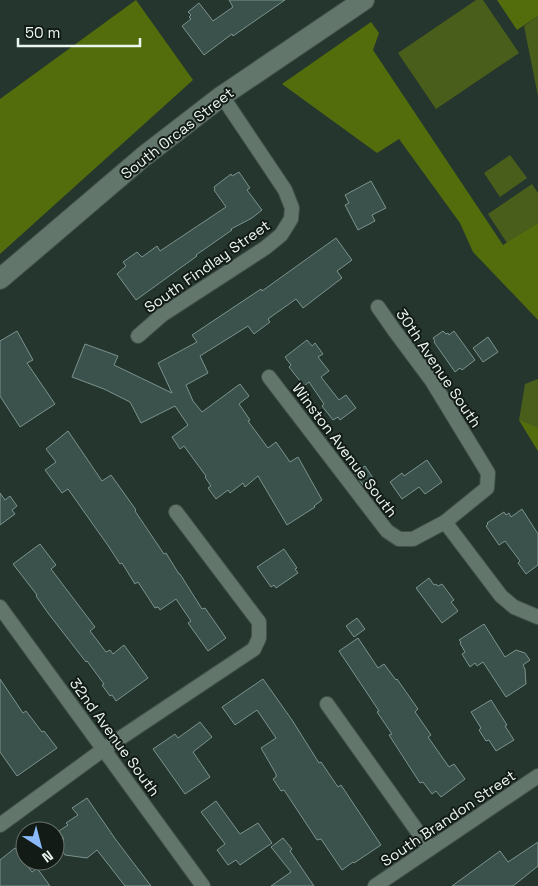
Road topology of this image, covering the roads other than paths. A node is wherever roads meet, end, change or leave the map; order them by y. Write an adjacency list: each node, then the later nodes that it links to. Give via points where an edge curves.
1 (364, 0): 2 (street, South Orcas Street)
2 (222, 96): 3 (street, South Orcas Street, via 143,157); 5 (street, South Findlay Street, via 285,190 292,208 291,219 281,235 265,248 162,315)
3 (0, 279)
4 (378, 306): 8 (street, 30th Avenue South, via 432,381 488,473 487,488)
5 (138, 336)
6 (269, 377): 8 (street, Winston Avenue South, via 387,531 399,538 413,539)
7 (176, 512): 12 (street, via 259,622 259,638 254,649)
8 (445, 522): 10 (street, via 501,596 514,607)
9 (0, 607): 12 (street, 32nd Avenue South)
10 (538, 617)
11 (327, 704): 15 (street)
12 (104, 749): 14 (street); 16 (street, 32nd Avenue South)
13 (538, 776): 15 (street, South Brandon Street)
14 (0, 825)
15 (430, 849): 17 (street, South Brandon Street)
16 (203, 886)
17 (375, 886)

